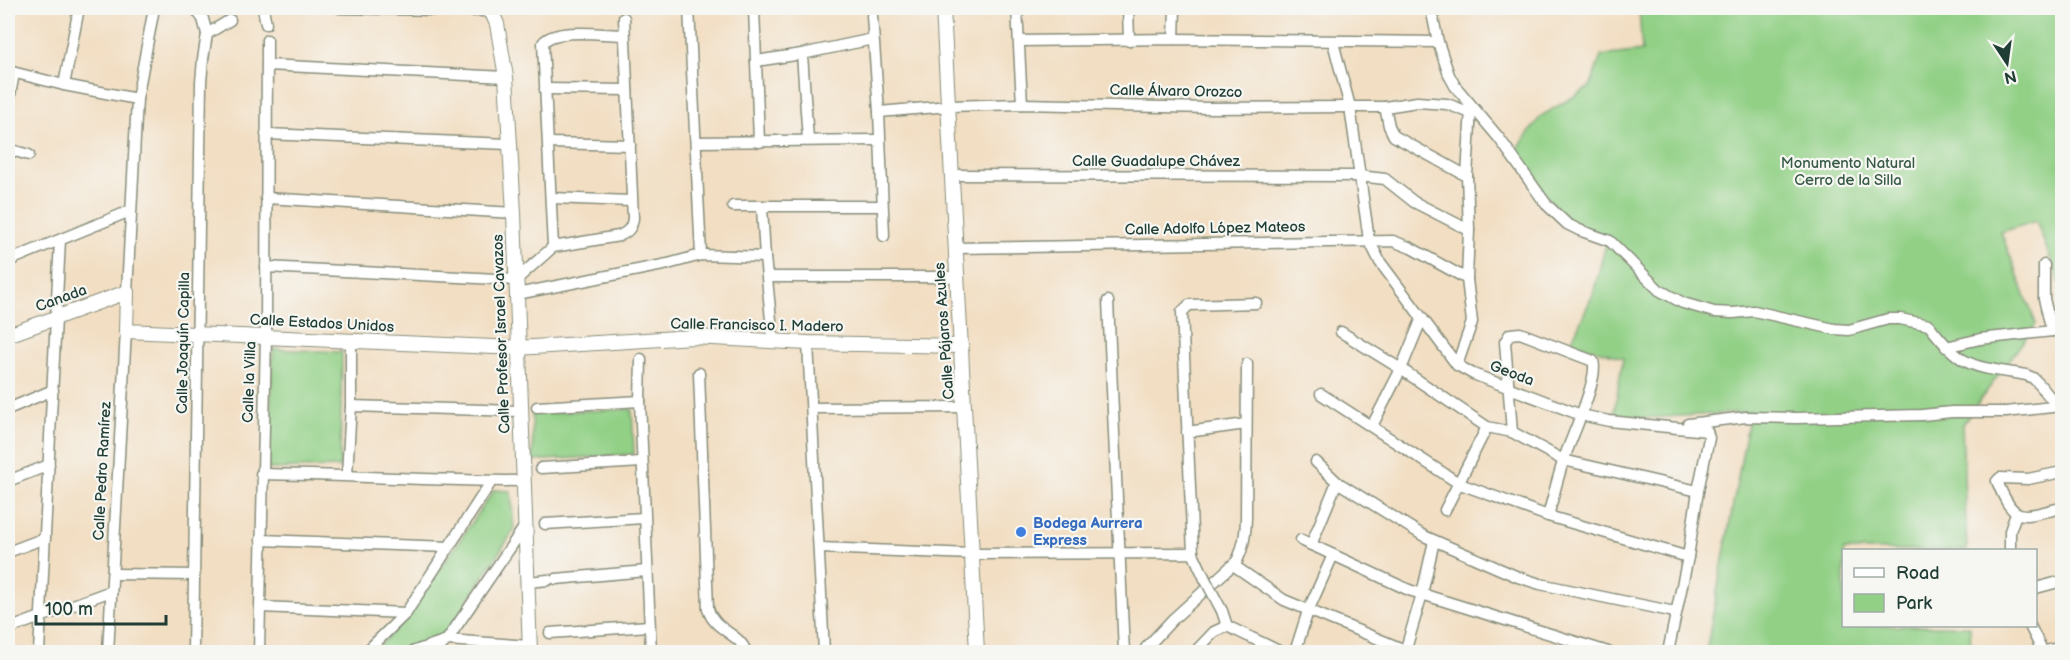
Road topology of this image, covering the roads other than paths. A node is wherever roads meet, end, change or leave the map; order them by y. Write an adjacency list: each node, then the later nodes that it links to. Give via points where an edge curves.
1 (79, 8): 33 (street)
2 (154, 8): 36 (street)
3 (195, 8): 19 (street)
4 (263, 8): 18 (street)
5 (340, 8): 6 (street)
6 (400, 8): 14 (street, via 485,11)
7 (689, 8): 47 (street)
8 (753, 8): 29 (street)
9 (943, 8): 39 (street, Calle Pájaros Azules)
10 (1017, 8): 24 (street)
11 (1128, 8): 25 (street)
12 (1175, 8): 22 (street)
13 (1431, 8): 27 (street)
14 (493, 15): 32 (street, Calle Profesor Israel Cavazos)
15 (872, 16): 21 (street)
16 (624, 18): 20 (street)
17 (230, 20): 19 (street)
18 (266, 24)
19 (207, 34): 89 (street, Calle Joaquín Capilla, via 201,82)
20 (624, 35): 34 (street, via 559,34 547,38 542,47); 35 (street)
21 (873, 39): 28 (street); 43 (street)
22 (1174, 39): 25 (street); 26 (street)
23 (267, 40): 30 (street, Calle la Villa)
24 (1020, 41): 25 (street); 37 (street)
25 (1129, 41)
26 (1333, 42): 27 (street); 40 (street, Geoda)
27 (1438, 42): 42 (street, via 1452,81)
28 (802, 54): 29 (street); 45 (street)
29 (756, 61): 48 (street)
30 (267, 65): 32 (street); 44 (street, Calle la Villa)
31 (10, 72): 33 (street); 38 (street)
32 (506, 77): 50 (street, Calle Profesor Israel Cavazos)
33 (64, 85): 36 (street)
34 (545, 89): 35 (street); 49 (street)
35 (627, 90): 51 (street)
36 (136, 99): 63 (street)
37 (1022, 104): 39 (street, Calle Álvaro Orozco); 40 (street, Calle Álvaro Orozco)
38 (8, 106)
39 (949, 106): 43 (street, Calle Álvaro Orozco); 54 (street, Calle Pájaros Azules)
40 (1350, 107): 41 (street, Calle Álvaro Orozco); 55 (street, Geoda)
41 (1385, 107): 42 (street, Calle Álvaro Orozco, via 1432,102); 56 (street, via 1394,136)
42 (1471, 109): 56 (street); 95 (street, via 1499,138 1555,214 1579,230 1610,241 1659,290 1683,303 1724,314 1754,311 1841,330 1888,319 1913,321 1929,325)
43 (879, 112): 46 (street)
44 (266, 134): 50 (street); 57 (street, Calle la Villa)
45 (808, 140): 46 (street); 48 (street)
46 (878, 140): 61 (street)
47 (696, 142): 48 (street); 71 (street)
48 (759, 142)
49 (549, 143): 51 (street); 58 (street)
50 (508, 144): 64 (street, Calle Profesor Israel Cavazos)
51 (630, 145): 59 (street)
52 (8, 149): 53 (street)
53 (29, 155)
54 (952, 175): 55 (street, Calle Guadalupe Chávez); 70 (street, Calle Pájaros Azules)
55 (1359, 176): 65 (street, Calle Guadalupe Chávez, via 1385,179 1414,202); 68 (street, Geoda)
56 (1467, 176): 65 (street)
57 (266, 198): 64 (street); 75 (street, Calle la Villa)
58 (551, 198): 59 (street); 69 (street)
59 (631, 201): 69 (street, via 633,223 625,234)
60 (733, 206): 62 (street)
61 (882, 206): 62 (street); 66 (street)
62 (762, 207): 72 (street)
63 (130, 211): 67 (street); 80 (street)
64 (514, 213): 79 (street, Calle Profesor Israel Cavazos)
65 (1469, 230): 78 (street)
66 (884, 236)
67 (60, 240): 73 (street); 83 (street)
68 (1369, 240): 70 (street, Calle Adolfo López Mateos); 78 (street, Calle Adolfo López Mateos, via 1402,244); 84 (street, Geoda, via 1380,262)
69 (552, 247): 79 (street)
70 (955, 248): 77 (street, Calle Pájaros Azules)
71 (701, 255): 72 (street); 79 (street, via 668,264)
72 (765, 257): 76 (street)
73 (8, 261)
74 (2044, 266): 86 (street, via 2044,300)
75 (266, 267): 79 (street); 90 (street, Calle la Villa)
76 (768, 277): 77 (street); 92 (street)
77 (956, 278): 94 (street, Calle Pájaros Azules)
78 (1467, 279): 99 (street, via 1472,322)
79 (516, 287): 96 (street, Calle Profesor Israel Cavazos)
80 (127, 292): 83 (street, Canada); 85 (street, Calle Pedro Ramírez)
81 (1108, 301): 150 (street)
82 (1256, 303): 118 (street, via 1189,305 1183,309)
83 (58, 316): 88 (street, Canada); 103 (street)
84 (1422, 318): 99 (street, Geoda); 100 (street)
85 (126, 331): 89 (street, Calle Estados Unidos); 155 (street, Calle Pedro Ramírez)
86 (2057, 331): 95 (street, via 1980,339)
87 (1341, 332): 100 (street)
88 (8, 335)
89 (198, 335): 90 (street, Calle Estados Unidos); 156 (street, Calle Joaquín Capilla)
90 (266, 336): 91 (street, Calle Estados Unidos); 126 (street, Calle la Villa)
91 (351, 340): 96 (street, Calle Estados Unidos); 106 (street)
92 (773, 341): 93 (street, Calle Francisco I. Madero); 96 (street, Calle Francisco I. Madero, via 693,337)
93 (808, 343): 94 (street, Calle Francisco I. Madero); 111 (street)
94 (961, 346): 109 (street, Calle Pájaros Azules)
95 (1946, 347): 107 (street, via 1971,365 2033,378)
96 (517, 348): 112 (street, Calle Profesor Israel Cavazos)
97 (641, 359): 105 (street)
98 (1247, 364): 114 (street)
99 (1457, 366): 102 (street, Geoda)
100 (1401, 369): 115 (street); 117 (street)
101 (699, 373): 184 (street, via 708,609 714,622 738,640)
102 (1510, 388): 113 (street, Geoda); 113 (street, via 1505,342 1510,334 1520,333 1589,358 1595,370); 119 (street)
103 (53, 390): 110 (street); 123 (street)
104 (1321, 394): 115 (street)
105 (640, 401): 108 (street); 121 (street)
106 (351, 406): 112 (street); 127 (street)
107 (2060, 406): 116 (street, via 1922,415 1746,417)
108 (537, 407)
109 (965, 407): 111 (street); 149 (street, Calle Pájaros Azules)
110 (8, 408)
111 (812, 408): 145 (street)
112 (520, 411): 129 (street, Calle Profesor Israel Cavazos)
113 (1581, 416): 116 (street, Geoda); 120 (street)
114 (1246, 424): 118 (street); 153 (street, via 1246,530 1240,555)
115 (1372, 426): 132 (street)
116 (1673, 426): 133 (street, Geoda, via 1707,431 1709,438)
117 (1486, 427): 119 (street); 132 (street)
118 (1187, 432): 148 (street)
119 (1512, 432): 120 (street)
120 (1563, 460): 133 (street); 137 (street)
121 (642, 462): 124 (street); 138 (street)
122 (1316, 462): 131 (street)
123 (48, 465): 128 (street); 141 (street)
124 (541, 468)
125 (2062, 472): 136 (street, via 1997,480)
126 (261, 474): 127 (street); 142 (street, Calle la Villa)
127 (347, 475): 130 (street)
128 (8, 480)
129 (523, 481): 130 (street); 140 (street, Calle Profesor Israel Cavazos)
130 (491, 482): 144 (street)
131 (1337, 482): 143 (street); 151 (street, via 1306,542)
132 (1460, 484): 135 (street); 137 (street)
133 (1698, 491): 152 (street)
134 (2062, 508): 136 (street)
135 (1445, 510)
136 (2016, 514): 146 (street, via 2010,531)
137 (1548, 516): 152 (street)
138 (644, 518): 139 (street); 154 (street)
139 (546, 524)
140 (525, 526): 158 (street, Calle Profesor Israel Cavazos); 172 (street)
141 (45, 538): 147 (street); 166 (street)
142 (261, 540): 144 (street); 162 (street, Calle la Villa)
143 (1434, 541): 161 (street); 164 (street, via 1540,584)
144 (449, 547): 165 (street)
145 (820, 548): 149 (street); 185 (street)
146 (2010, 549)
147 (8, 552)
148 (1193, 553): 150 (street); 168 (street, bridge)
149 (972, 554): 150 (street); 186 (street, Calle Pájaros Azules)
150 (1120, 554): 187 (street)
151 (1333, 555): 161 (street); 163 (street)
152 (1688, 557): 164 (street)
153 (1233, 565): 163 (street, via 1284,600); 175 (street, via 1173,619)
154 (646, 571): 158 (street); 167 (street)
155 (113, 574): 156 (street); 160 (street, Calle Pedro Ramírez)
156 (193, 575): 178 (street, Calle Joaquín Capilla)
157 (2062, 581): 159 (street)
158 (528, 582): 174 (street, Calle Profesor Israel Cavazos)
159 (2037, 588)
160 (111, 591): 166 (street); 177 (street, Calle Pedro Ramírez)
161 (1422, 594): 191 (street); 192 (street)
162 (260, 607): 165 (street); 179 (street, Calle la Villa)
163 (1308, 611): 190 (street); 191 (street)
164 (1675, 612): 193 (street)
165 (406, 613): 180 (street)
166 (40, 616): 170 (street); 176 (street)
167 (649, 626): 171 (street); 183 (street)
168 (1227, 626): 188 (street, via 1214,632); 189 (street)
169 (2030, 627): 194 (street)
170 (8, 629)
171 (550, 633)
172 (447, 640): 174 (street); 181 (street); 182 (street)
173 (2062, 647): 194 (street)
174 (530, 649)
175 (1146, 651)
176 (39, 652)
177 (108, 652)
178 (193, 652)
179 (259, 652)
180 (366, 652)
181 (412, 652)
182 (435, 652)
183 (651, 652)
184 (746, 652)
185 (824, 652)
186 (977, 652)
187 (1124, 652)
188 (1195, 652)
189 (1281, 652)
190 (1294, 652)
191 (1407, 652)
192 (1608, 652)
193 (1668, 652)
194 (2042, 652)

